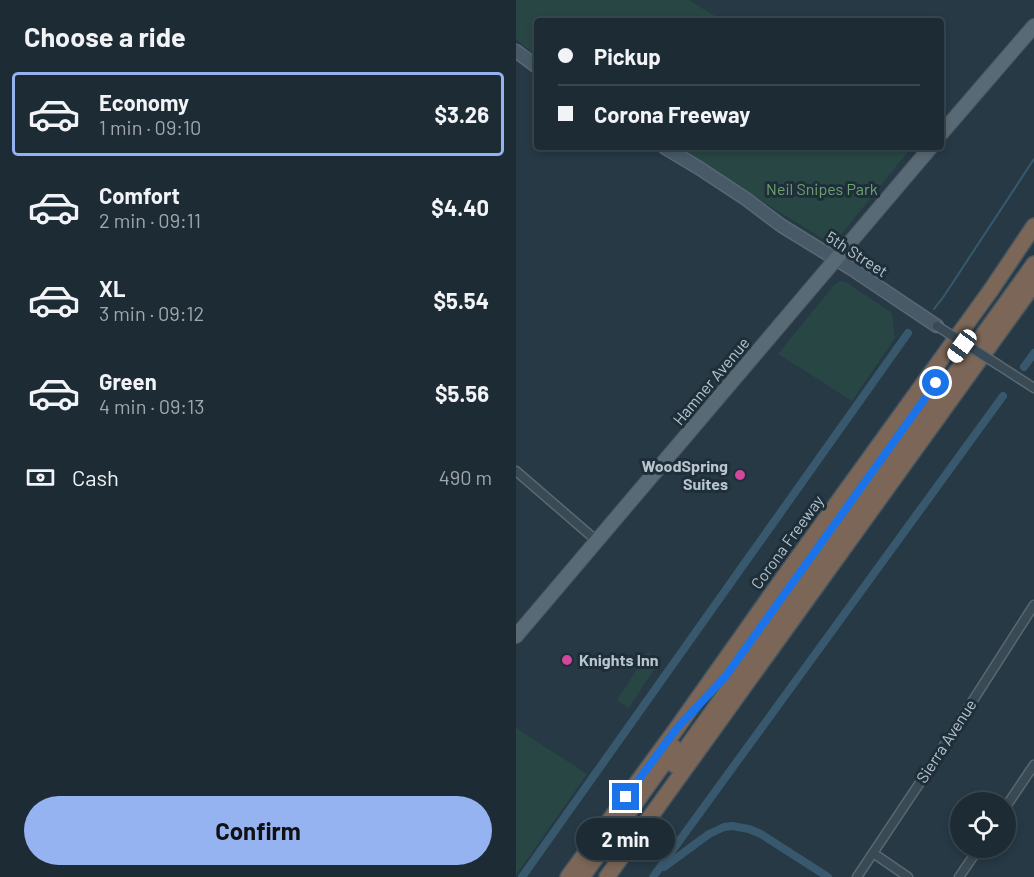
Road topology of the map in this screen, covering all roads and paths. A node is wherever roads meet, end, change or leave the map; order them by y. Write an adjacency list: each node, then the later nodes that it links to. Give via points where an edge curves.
1 (1034, 26): 4 (main road)
2 (516, 51): 3 (street)
3 (534, 65)
4 (944, 130)
5 (669, 150): 9 (street, 5th Street)
6 (928, 150): 9 (main road, Hamner Avenue)
7 (1034, 226): 19 (highway, Corona Freeway)
8 (1034, 245): 18 (highway)
9 (835, 259): 12 (street, 5th Street); 15 (main road, Hamner Avenue)
10 (1034, 264): 18 (highway)
11 (1034, 284): 20 (highway)
12 (937, 326): 13 (street, 5th Street, bridge)
13 (1034, 388)
14 (516, 471): 15 (street)
15 (597, 541): 17 (main road, Hamner Avenue)
16 (1034, 604): 23 (street, Sierra Avenue)
17 (516, 636)
18 (729, 681): 19 (highway); 20 (highway); 26 (highway); 27 (highway)
19 (677, 728): 25 (highway, Corona Freeway)
20 (701, 746): 28 (highway)
21 (1034, 765): 22 (street)
22 (1016, 792)
23 (873, 853): 29 (street, Sierra Avenue); 30 (street)
24 (972, 858): 31 (street)
25 (568, 877)
26 (582, 877)
27 (593, 877)
28 (607, 877)
29 (857, 877)
30 (908, 877)
31 (959, 877)

